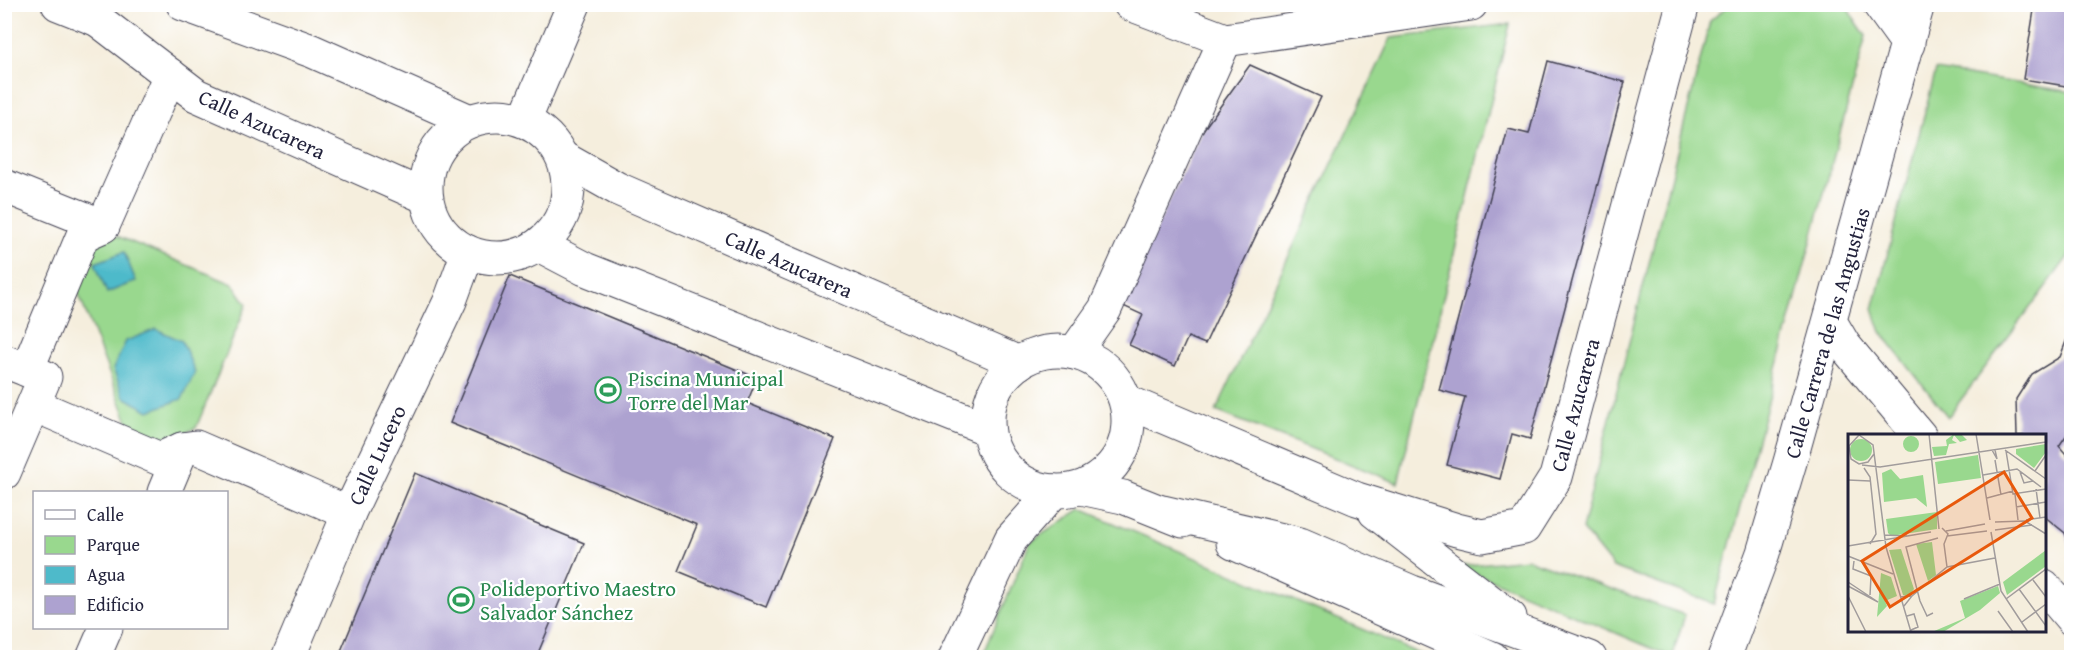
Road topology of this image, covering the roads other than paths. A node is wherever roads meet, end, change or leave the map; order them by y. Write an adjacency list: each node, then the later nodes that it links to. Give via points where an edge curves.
1 (58, 4): 9 (street, Calle Azucarera)
2 (183, 4): 13 (street, via 312,51)
3 (574, 4): 14 (street)
4 (1130, 4): 10 (street)
5 (1472, 4): 10 (street)
6 (1683, 4): 35 (street, Calle Azucarera, via 1556,477 1538,507 1524,528 1482,536)
7 (1879, 4): 11 (street)
8 (1918, 4): 11 (street, Calle Carrera de las Angustias)
9 (92, 12): 12 (street, Calle Azucarera)
10 (1225, 40): 21 (street)
11 (1908, 44): 22 (street, Calle Carrera de las Angustias)
12 (170, 75): 17 (street, Calle Azucarera, via 196,95); 18 (street)
13 (470, 120): 14 (street, via 506,116); 17 (street, via 444,138 428,166)
14 (524, 121): 15 (street, via 540,129)
15 (563, 158): 19 (street, via 569,181 566,205 556,228); 24 (street, Calle Azucarera, via 618,189)
16 (4, 186): 18 (street)
17 (426, 197): 20 (street, via 445,236)
18 (103, 226): 26 (street, via 83,235)
19 (539, 245): 20 (street, via 519,255 496,258); 28 (street, via 585,269)
20 (468, 252): 37 (street, Calle Lucero, via 450,301)
21 (1105, 309): 23 (street); 25 (street)
22 (1831, 323): 29 (street, via 1844,345); 48 (street, Calle Carrera de las Angustias, via 1763,553)
23 (1074, 353): 24 (street, via 1046,353); 25 (street)
24 (1019, 363): 28 (street, via 1001,381 990,404)
25 (1108, 372): 27 (street)
26 (28, 378): 30 (street, via 160,459); 31 (street)
27 (1126, 401): 33 (street, via 1129,421 1118,459 1105,474); 35 (street, Calle Azucarera)
28 (988, 429): 32 (street, via 993,448)
29 (1919, 434)
30 (182, 449): 34 (street); 37 (street, via 196,447)
31 (4, 473)
32 (1017, 478): 33 (street, via 1035,488); 38 (street)
33 (1067, 490): 36 (street, via 1123,497); 38 (street)
34 (164, 491)
35 (1357, 499): 42 (street)
36 (1163, 512): 42 (street, via 1300,544); 46 (street)
37 (349, 513): 44 (street, Calle Lucero)
38 (1011, 539): 45 (street)
39 (2046, 588): 40 (street)
40 (2072, 619)
41 (104, 629): 43 (street)
42 (1540, 640): 47 (street)
43 (93, 657)
44 (288, 657)
45 (955, 657)
46 (1492, 657)
47 (1590, 657)
48 (1724, 657)

